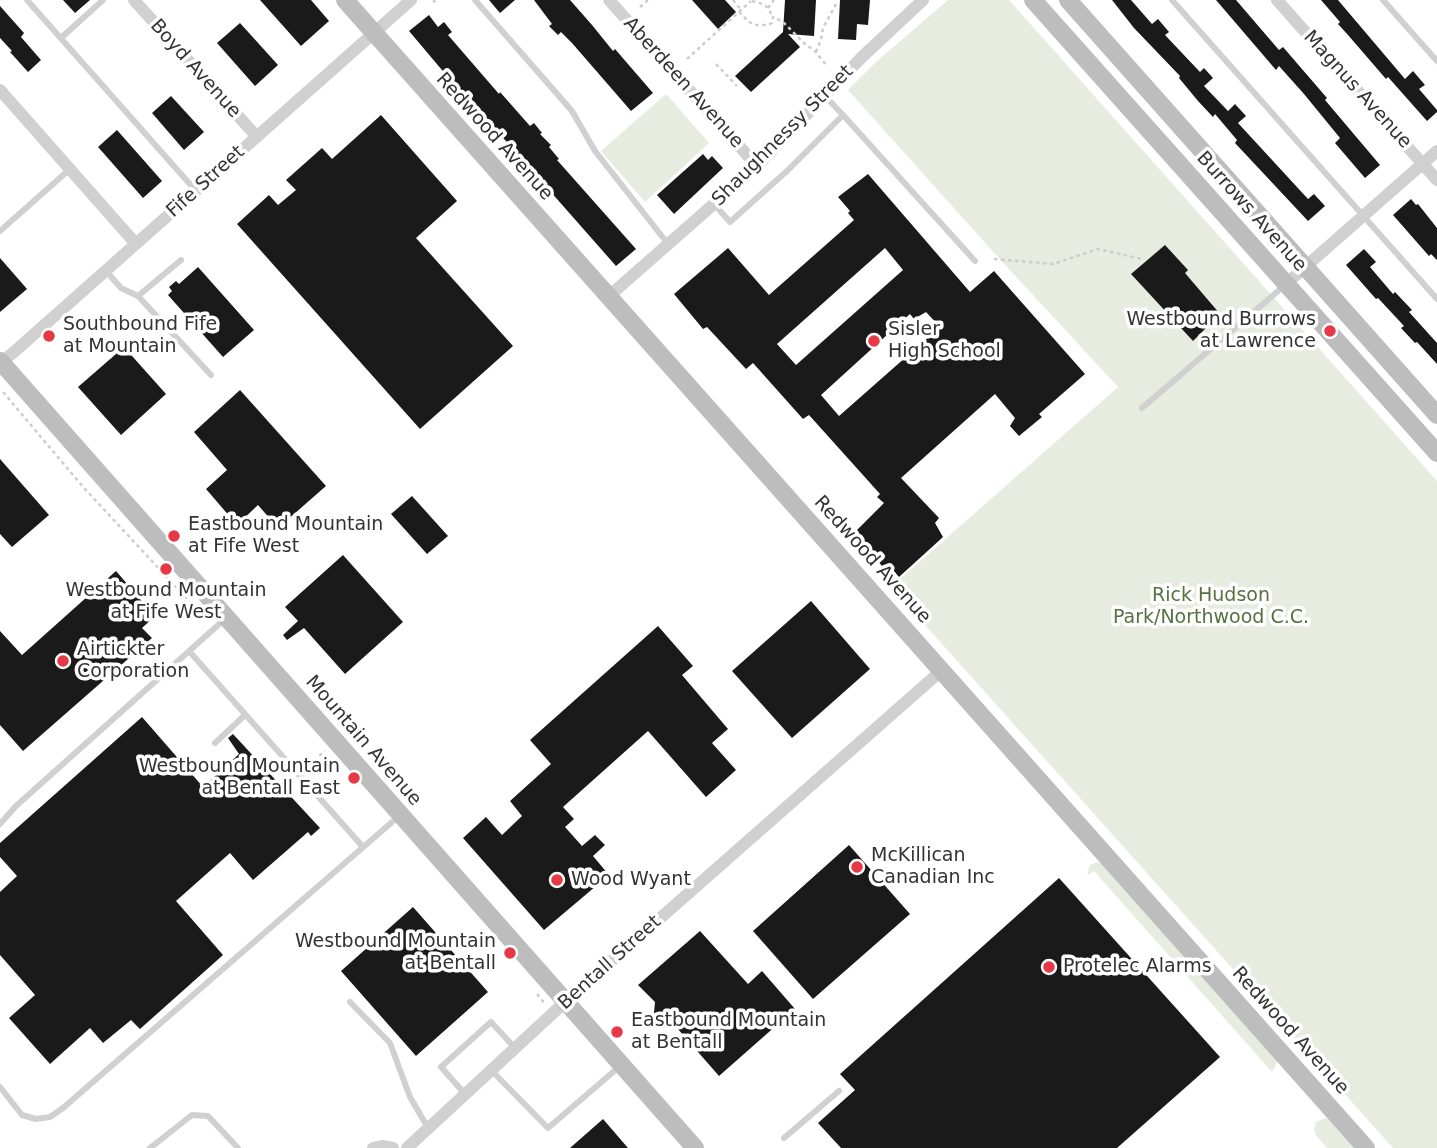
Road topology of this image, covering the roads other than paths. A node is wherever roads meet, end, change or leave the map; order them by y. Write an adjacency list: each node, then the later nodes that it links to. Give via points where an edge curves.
1 (27, 0): 15 (lane)
2 (103, 0): 15 (lane)
3 (134, 0): 20 (street, Boyd Avenue)
4 (345, 0): 14 (street, Redwood Avenue)
5 (411, 0): 14 (street, Fife Street)
6 (475, 0): 31 (lane, via 572,111 595,151)
7 (609, 0): 23 (street, Aberdeen Avenue)
8 (923, 0): 18 (street, Shaughnessy Street)
9 (1033, 0): 36 (street, Burrows Avenue)
10 (1069, 0): 34 (street, Burrows Avenue)
11 (1172, 0): 28 (lane)
12 (1277, 0): 22 (street, Magnus Avenue)
13 (1383, 0): 16 (lane)
14 (374, 33): 20 (street, Fife Street); 38 (street, Redwood Avenue)
15 (61, 38): 26 (lane)
16 (1437, 61)
17 (0, 90): 24 (street)
18 (825, 96): 19 (lane); 23 (street, Shaughnessy Street)
19 (843, 115): 27 (lane, via 730,222); 33 (lane)
20 (257, 137): 26 (street, Fife Street)
21 (1437, 151): 22 (street)
22 (1423, 164): 25 (street, Magnus Avenue); 28 (street)
23 (757, 166): 27 (street, Shaughnessy Street)
24 (70, 169): 29 (lane); 30 (street)
25 (1437, 180)
26 (196, 191): 30 (street, Fife Street)
27 (714, 204): 31 (street, Shaughnessy Street)
28 (1363, 216): 34 (street); 39 (lane)
29 (1, 229)
30 (136, 244): 35 (street, Fife Street)
31 (668, 244): 38 (street, Shaughnessy Street)
32 (181, 260): 37 (lane)
33 (975, 261)
34 (1305, 267): 36 (street); 43 (street, Burrows Avenue)
35 (106, 271): 37 (lane, via 121,288); 40 (street, Fife Street)
36 (1286, 283): 42 (lane); 44 (street, Burrows Avenue)
37 (138, 296): 41 (lane)
38 (608, 297): 47 (street, Redwood Avenue)
39 (1437, 299)
40 (0, 362): 45 (street, Mountain Avenue)
41 (211, 375)
42 (1142, 408)
43 (1437, 415)
44 (1437, 453)
45 (221, 623): 46 (lane); 50 (street, Mountain Avenue)
46 (189, 651): 48 (lane); 51 (lane)
47 (942, 670): 54 (street, Bentall Street); 69 (street, Redwood Avenue)
48 (245, 715): 49 (lane); 52 (lane)
49 (215, 743)
50 (400, 815): 52 (lane); 54 (street, Mountain Avenue)
51 (0, 824)
52 (363, 847): 58 (lane, via 50,1117 22,1115)
53 (350, 1002): 61 (lane, via 390,1043 410,1097)
54 (565, 1002): 55 (street, Bentall Street); 56 (street, Mountain Avenue)
55 (515, 1048): 57 (street, Bentall Street); 60 (lane, via 491,1022 441,1067)
56 (621, 1064): 57 (lane, via 548,1128); 68 (street, Mountain Avenue)
57 (491, 1070): 60 (street, Bentall Street)
58 (0, 1087)
59 (839, 1091): 62 (lane)
60 (465, 1094): 61 (street, Bentall Street)
61 (428, 1128): 67 (street, Bentall Street)
62 (784, 1138)
63 (150, 1148): 64 (lane, via 192,1115 208,1116)
64 (238, 1148)
65 (373, 1148): 66 (street)
66 (393, 1148)
67 (407, 1148)
68 (695, 1148)
69 (1366, 1148)

